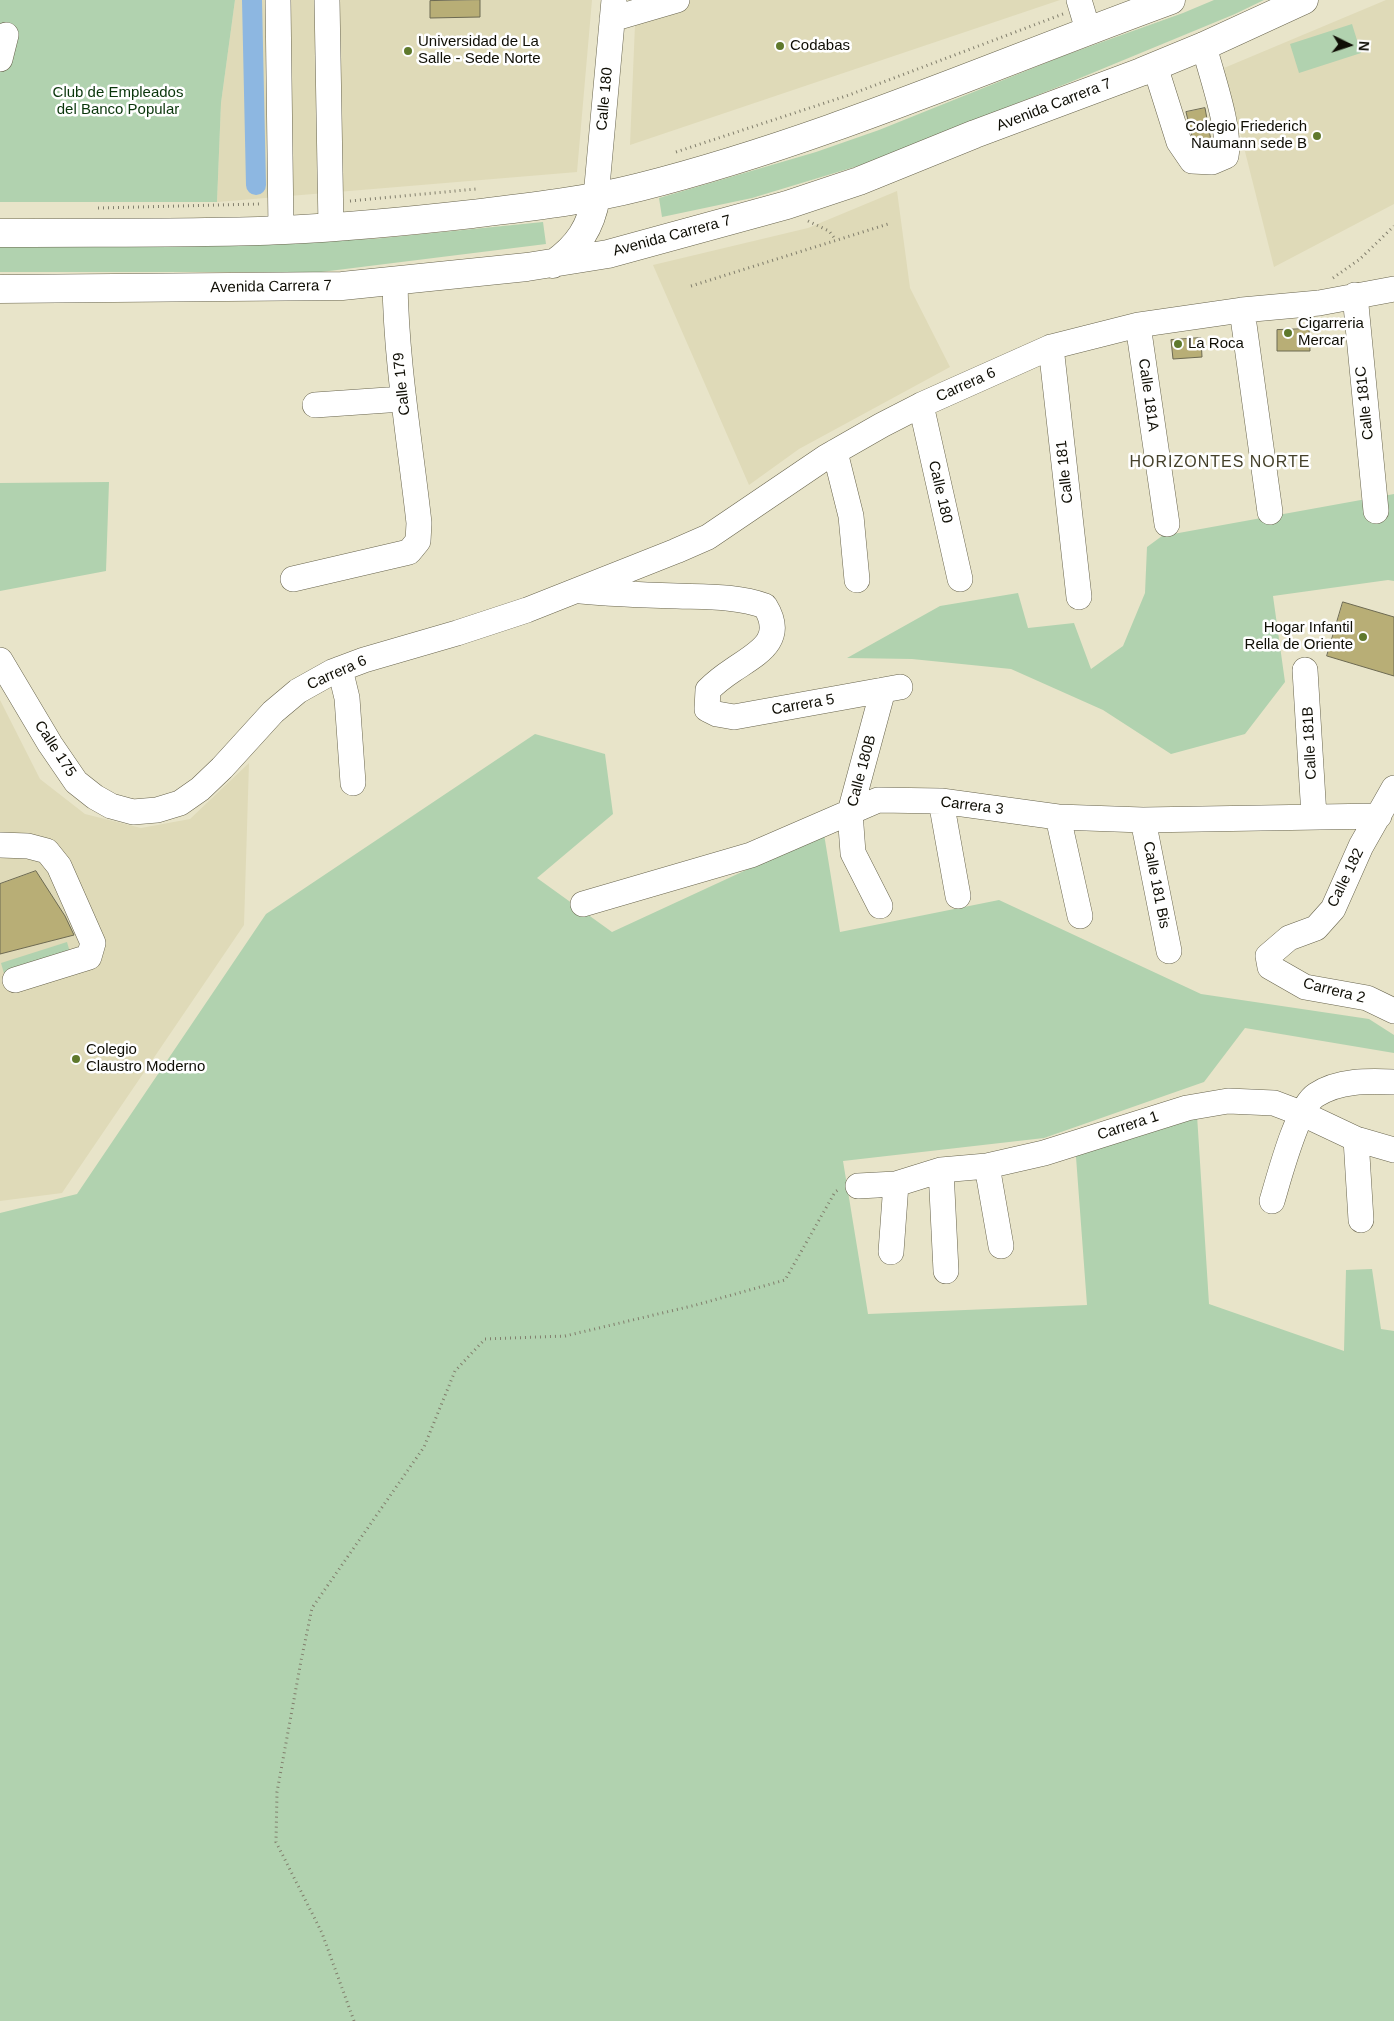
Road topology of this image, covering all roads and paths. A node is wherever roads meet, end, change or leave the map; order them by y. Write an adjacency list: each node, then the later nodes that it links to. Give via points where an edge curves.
1 (278, 0): 17 (street)
2 (327, 0): 16 (street)
3 (1172, 0): 7 (main road)
4 (1304, 0): 9 (main road, Avenida Carrera 7)
5 (662, 2): 6 (street)
6 (613, 10): 14 (street, Calle 180)
7 (1083, 12): 12 (path, via 849,95); 14 (main road, via 825,132 648,185)
8 (6, 35): 10 (street)
9 (1204, 46): 11 (main road, Avenida Carrera 7); 11 (street, via 1226,130 1226,156 1212,162 1192,162 1179,142)
10 (0, 59)
11 (1155, 66): 23 (main road, Avenida Carrera 7, via 825,193 617,252)
12 (670, 153)
13 (484, 188): 16 (path)
14 (596, 197): 16 (main road, via 402,222); 23 (main road, via 589,224 582,236 574,247)
15 (95, 208): 17 (path)
16 (330, 215): 17 (main road)
17 (281, 217): 21 (main road)
18 (807, 221): 22 (path, via 829,231)
19 (888, 224): 22 (path)
20 (1394, 226): 24 (path, via 1360,259)
21 (0, 232)
22 (836, 240): 26 (path)
23 (552, 264): 25 (main road, Avenida Carrera 7)
24 (1331, 280)
25 (395, 281): 27 (main road, Avenida Carrera 7, via 304,287); 33 (street, Calle 179)
26 (691, 286)
27 (0, 289)
28 (1394, 289): 29 (street, Carrera 6)
29 (1355, 296): 30 (street, Carrera 6, via 1319,304); 37 (street, Calle 181C)
30 (1242, 310): 31 (street, Carrera 6); 38 (street)
31 (1138, 325): 32 (street, Carrera 6); 39 (street, Calle 181A)
32 (1051, 347): 35 (street, Carrera 6); 44 (street, Calle 181)
33 (402, 399): 34 (street); 41 (street, Calle 179, via 415,486 418,540 409,552)
34 (315, 405)
35 (921, 405): 36 (street, Carrera 6); 40 (street, Calle 180)
36 (835, 452): 42 (street, via 851,516); 43 (street, Carrera 6, via 708,537)
37 (1376, 511)
38 (1270, 512)
39 (1167, 524)
40 (960, 579)
41 (293, 580)
42 (857, 580)
43 (576, 590): 46 (street, Carrera 6, via 457,634); 49 (street, Carrera 6, via 615,595 701,597 765,606 773,623 768,643 708,690)
44 (1078, 598)
45 (0, 660): 53 (street, Calle 175, via 76,782 111,806)
46 (340, 669): 50 (street, via 347,698); 53 (street, Carrera 6, via 298,691 273,712 200,789 180,803 157,810)
47 (1305, 670): 55 (street, Calle 181B)
48 (892, 689): 49 (street, Carrera 5, via 734,717); 54 (street, Calle 180B)
49 (707, 709)
50 (354, 783)
51 (1394, 788): 56 (street, Calle 182)
52 (941, 801): 54 (street, Carrera 3, via 878,800); 57 (street, Carrera 3); 60 (street)
53 (133, 812)
54 (850, 812): 61 (street, Carrera 3, via 751,855); 62 (street, Calle 180B, via 853,853)
55 (1314, 816): 56 (street, Carrera 3); 58 (street, Carrera 3)
56 (1379, 816): 64 (street, Calle 182, via 1360,846 1333,908 1316,928 1289,938)
57 (1058, 817): 58 (street, Carrera 3); 63 (street)
58 (1143, 820): 65 (street, Calle 181 Bis)
59 (0, 845): 66 (street, via 28,846 47,851 59,866 93,943 90,958)
60 (958, 896)
61 (583, 904)
62 (880, 906)
63 (1080, 916)
64 (1278, 946): 67 (street, Carrera 2, via 1268,956 1270,967 1305,987 1367,998)
65 (1169, 951)
66 (15, 980)
67 (1394, 1011)
68 (1394, 1082): 69 (street, via 1347,1083 1330,1088 1314,1096)
69 (1302, 1114): 70 (street, Carrera 1); 72 (street, Carrera 1, via 1274,1103 1228,1101 1195,1107 1044,1153); 76 (street)
70 (1356, 1139): 71 (street, Carrera 1); 77 (street)
71 (1394, 1150)
72 (986, 1166): 73 (street, Carrera 1); 78 (street)
73 (941, 1170): 74 (street, Carrera 1); 80 (street)
74 (896, 1184): 75 (street, Carrera 1); 79 (street)
75 (858, 1186): 81 (path, via 835,1192 784,1280 565,1336 485,1339 454,1371 424,1447 312,1608 277,1792 276,1842 322,1933)
76 (1272, 1201)
77 (1361, 1220)
78 (1001, 1246)
79 (891, 1252)
80 (946, 1272)
81 (354, 2021)

